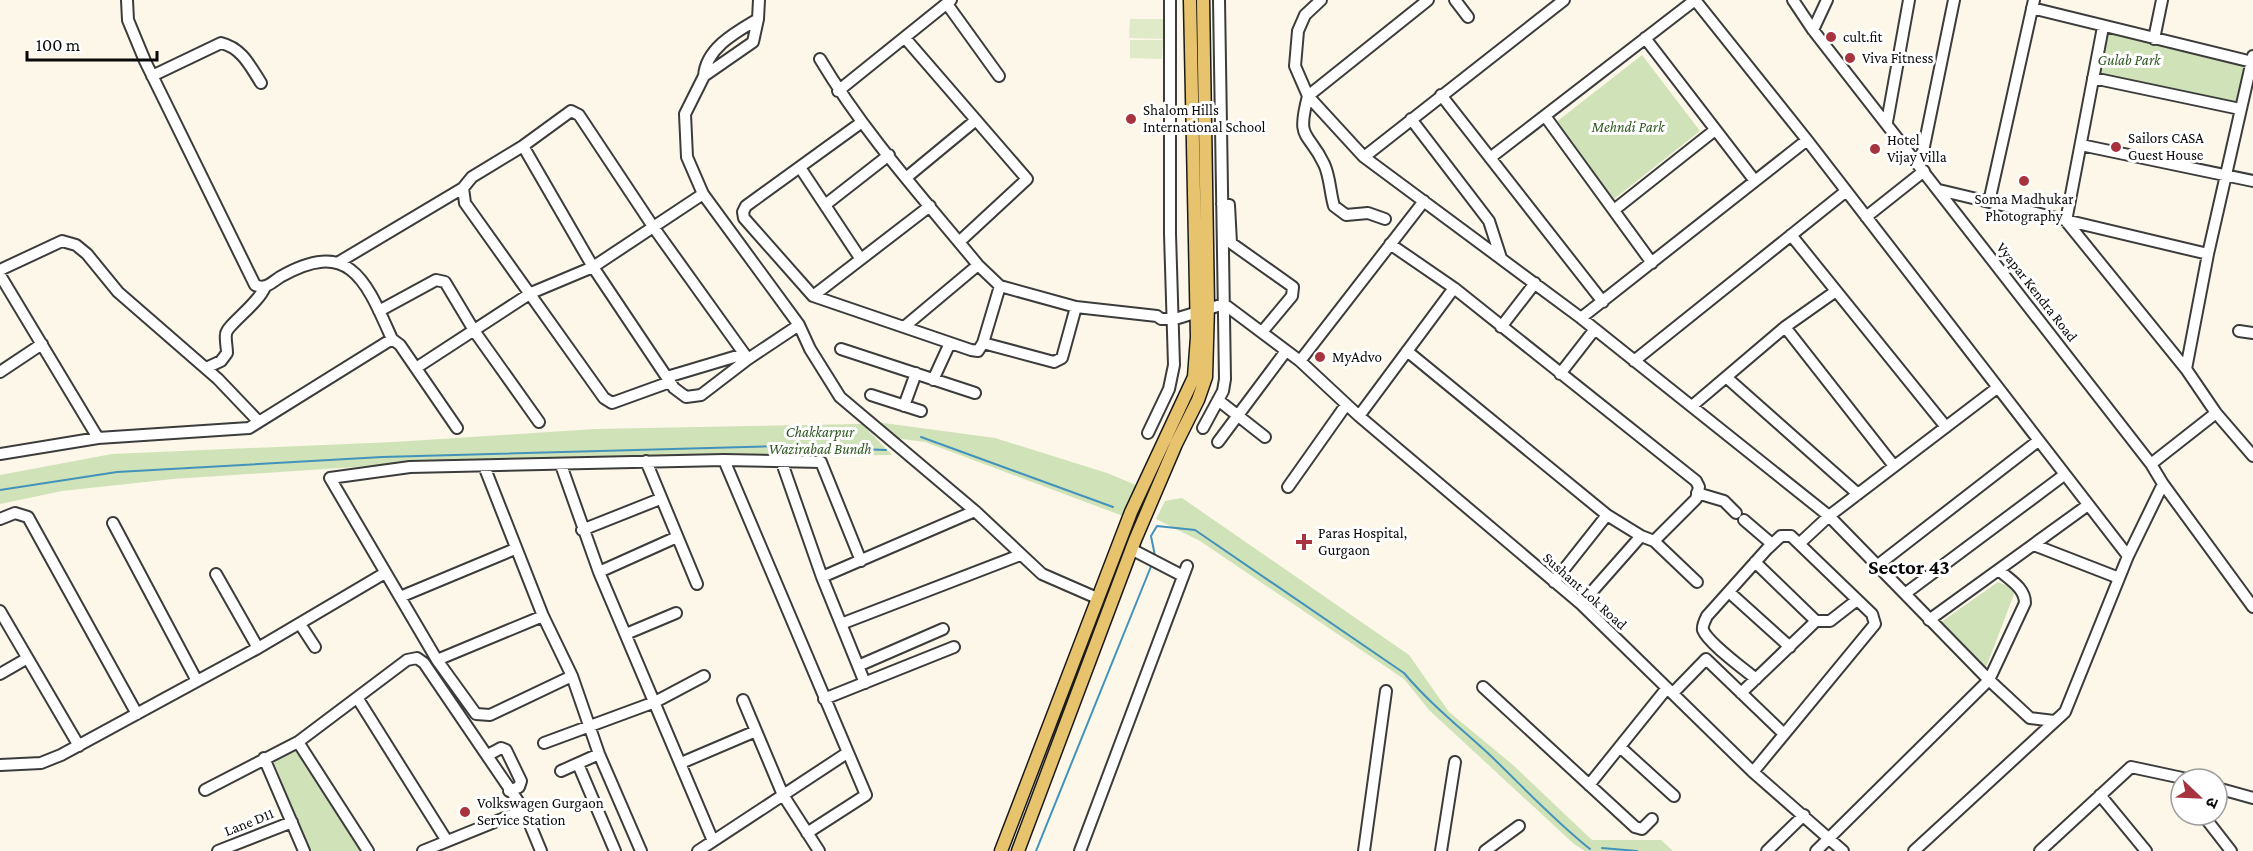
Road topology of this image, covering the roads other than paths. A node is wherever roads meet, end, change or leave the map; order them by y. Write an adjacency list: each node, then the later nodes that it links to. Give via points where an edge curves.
1 (127, 0): 28 (street, via 128,20)
2 (759, 0): 20 (street)
3 (1170, 0): 94 (street, via 1170,234)
4 (1190, 0): 93 (main road)
5 (1203, 0): 90 (main road)
6 (1218, 0): 61 (street)
7 (1321, 0): 35 (street, via 1305,15 1298,31 1295,66)
8 (1428, 0): 35 (street)
9 (1455, 0): 19 (street)
10 (1564, 0): 34 (street)
11 (1695, 0): 24 (street); 43 (street)
12 (1793, 0): 22 (street, Vyapar Kendra Road)
13 (1827, 0): 22 (street)
14 (1909, 0): 41 (street)
15 (1954, 0): 50 (street)
16 (2162, 0): 25 (street)
17 (949, 2): 23 (street); 30 (street)
18 (2033, 4): 21 (street); 60 (street)
19 (1468, 17)
20 (758, 19): 29 (street, via 709,56); 29 (street, via 753,42)
21 (2103, 27): 25 (street); 31 (street)
22 (1813, 30): 41 (street, Vyapar Kendra Road)
23 (904, 38): 33 (street); 39 (street)
24 (1645, 38): 37 (street); 42 (street)
25 (2154, 39): 27 (street)
26 (820, 59): 33 (street)
27 (2252, 59): 36 (street)
28 (152, 76): 32 (street, via 221,43 243,55); 83 (street, via 255,285)
29 (704, 76): 58 (street, via 685,114 687,158)
30 (999, 76)
31 (2093, 78): 36 (street); 44 (street)
32 (261, 83)
33 (838, 91): 40 (street)
34 (1441, 95): 38 (street); 48 (street)
35 (1308, 96): 47 (street); 66 (street, via 1304,135 1323,163 1334,206 1346,215 1368,213)
36 (2240, 109): 51 (street)
37 (1545, 117): 48 (street); 64 (street)
38 (1411, 119): 47 (street); 74 (street, via 1489,220)
39 (976, 120): 52 (street); 70 (street, via 1027,179)
40 (862, 122): 46 (street); 49 (street)
41 (1887, 122): 50 (street, Vyapar Kendra Road)
42 (1715, 130): 53 (street); 64 (street)
43 (1807, 140): 53 (street); 57 (street)
44 (2081, 145): 51 (street); 67 (street)
45 (524, 146): 55 (street, via 472,177); 68 (street, via 574,111); 78 (street)
46 (889, 155): 52 (street); 62 (street)
47 (1365, 157): 59 (street)
48 (1490, 158): 88 (street)
49 (801, 169): 62 (street); 87 (street, via 746,206 743,212 744,218)
50 (1922, 169): 56 (street, Vyapar Kendra Road); 65 (street)
51 (2225, 175): 54 (street); 72 (street)
52 (907, 177): 63 (street)
53 (1755, 181): 76 (street)
54 (2253, 181)
55 (463, 188): 75 (street); 86 (street, via 465,203)
56 (1939, 190): 60 (street); 150 (street, Vyapar Kendra Road)
57 (1845, 192): 65 (street); 69 (street)
58 (703, 194): 68 (street); 96 (street)
59 (1424, 201): 71 (street); 74 (street)
60 (1989, 202): 67 (street)
61 (1222, 204): 89 (street); 103 (street, via 1229,205 1231,212 1231,243 1293,286 1292,296)
62 (825, 205): 73 (street)
63 (930, 206): 70 (street); 73 (street)
64 (1614, 210): 76 (street)
65 (1866, 218): 124 (street)
66 (1385, 219)
67 (2066, 221): 72 (street); 117 (street)
68 (654, 228): 78 (street); 112 (street)
69 (1791, 235): 85 (street); 114 (street)
70 (959, 242): 77 (street)
71 (1390, 243): 84 (street); 113 (street)
72 (2208, 254): 117 (street)
73 (860, 258): 87 (street)
74 (1501, 258): 81 (street)
75 (339, 262): 83 (street, via 310,261); 92 (street, via 357,274)
76 (1652, 263): 88 (street)
77 (978, 265): 82 (street); 97 (street)
78 (593, 267): 86 (street); 122 (street)
79 (0, 270): 115 (street, via 62,241 76,245 118,292)
80 (0, 275): 108 (street)
81 (1535, 283): 95 (street); 98 (street)
82 (1000, 286): 91 (street); 107 (street)
83 (265, 287): 115 (street, via 260,298 228,327 227,353 221,361)
84 (1454, 288): 98 (street); 111 (street)
85 (1836, 291): 99 (street); 137 (street)
86 (531, 293): 102 (street); 122 (street, via 604,398 612,403)
87 (813, 296): 97 (street)
88 (1603, 302): 95 (street)
89 (1224, 304): 90 (street); 103 (street, Sushant Lok Road); 127 (street, via 1224,379)
90 (1208, 306): 93 (street); 174 (main road, via 1206,377)
91 (1076, 307): 94 (street); 107 (street, via 1062,358 1054,362)
92 (379, 311): 102 (street, via 441,280); 105 (street)
93 (1196, 311): 94 (street); 192 (main road, via 1194,377 1131,512)
94 (1175, 316): 140 (street, via 1174,365 1169,389)
95 (1581, 318): 100 (street)
96 (799, 325): 112 (street); 161 (street, via 840,397)
97 (903, 327): 106 (street)
98 (1501, 327): 120 (street)
99 (1785, 327): 121 (street); 153 (street)
100 (1595, 329): 114 (street); 120 (street)
101 (2239, 331): 104 (street)
102 (475, 332): 116 (street); 136 (street)
103 (1262, 332): 110 (street, Sushant Lok Road)
104 (2253, 333)
105 (392, 339): 116 (street); 135 (street)
106 (950, 343): 107 (street, via 978,351); 123 (street)
107 (983, 343)
108 (42, 344): 118 (street); 141 (street)
109 (841, 349): 119 (street)
110 (1286, 351): 113 (street, Sushant Lok Road); 133 (street)
111 (1407, 351): 134 (street); 162 (street)
112 (746, 356): 122 (street); 122 (street, via 701,395 686,397)
113 (1300, 361): 128 (street, Sushant Lok Road)
114 (1634, 361): 130 (street)
115 (206, 368): 135 (street)
116 (416, 368): 139 (street)
117 (2186, 369): 132 (street)
118 (0, 372)
119 (916, 373): 123 (street); 129 (street)
120 (1560, 374): 157 (street, via 1696,481)
121 (1726, 377): 130 (street); 158 (street)
122 (668, 380)
123 (933, 380): 125 (street)
124 (1997, 388): 137 (street); 143 (street)
125 (975, 393)
126 (871, 395): 129 (street)
127 (1218, 400): 133 (street); 138 (street)
128 (1347, 405): 134 (street, Sushant Lok Road); 156 (street)
129 (904, 406): 131 (street)
130 (1692, 406): 163 (street)
131 (921, 411)
132 (2216, 414): 146 (street); 150 (street)
133 (1238, 416): 142 (street); 144 (street)
134 (1359, 416): 186 (street, Sushant Lok Road)
135 (260, 422): 141 (street, via 249,428)
136 (539, 422)
137 (1946, 427): 153 (street)
138 (1203, 428)
139 (458, 429)
140 (1148, 433)
141 (98, 438): 145 (street)
142 (1264, 438)
143 (2038, 441): 154 (street); 179 (street)
144 (1218, 442)
145 (0, 454)
146 (2253, 455)
147 (724, 460): 148 (street); 149 (street); 224 (street)
148 (781, 460): 177 (street, via 821,462); 184 (street)
149 (646, 461): 151 (street); 159 (street)
150 (2151, 464): 155 (street, Vyapar Kendra Road)
151 (561, 465): 152 (street); 166 (street)
152 (484, 466): 173 (street); 182 (street, via 410,467 330,478)
153 (1894, 466): 158 (street)
154 (2064, 475): 160 (street); 190 (street)
155 (2163, 484): 176 (street); 195 (street, Vyapar Kendra Road)
156 (1288, 487)
157 (1697, 493): 169 (street, via 1696,499); 171 (street, via 1724,501)
158 (1858, 494): 163 (street)
159 (660, 500): 166 (street); 168 (street)
160 (2088, 505): 172 (street); 176 (street)
161 (975, 511): 175 (street); 177 (street)
162 (1607, 515): 167 (street); 186 (street)
163 (1829, 516): 170 (street); 179 (street)
164 (0, 519): 227 (street, via 15,513 28,517)
165 (113, 523): 217 (street)
166 (582, 530): 181 (street)
167 (1641, 536): 169 (street); 194 (street)
168 (676, 537): 181 (street); 188 (street)
169 (1654, 541): 187 (street)
170 (1800, 543): 171 (street, via 1786,535); 193 (street)
171 (1772, 544): 178 (street)
172 (2034, 545): 180 (street); 185 (street)
173 (515, 549): 191 (street); 198 (street)
174 (1131, 549): 265 (main road); 276 (street, via 1165,567 1185,571)
175 (1020, 555): 192 (street, via 1042,574); 202 (street)
176 (2128, 556): 185 (street)
177 (861, 561): 184 (street)
178 (1755, 562): 189 (street); 200 (street)
179 (1878, 565): 190 (street)
180 (2000, 571): 199 (street); 216 (street, via 2025,595 2025,603)
181 (599, 572): 204 (street)
182 (385, 573): 191 (street); 201 (street)
183 (216, 574): 208 (street)
184 (822, 577): 202 (street)
185 (2119, 578): 228 (street, via 2073,696 2065,712)
186 (1554, 582): 194 (street, Sushant Lok Road)
187 (1697, 582)
188 (697, 584)
189 (1729, 592): 207 (street); 215 (street, via 1707,616 1704,630)
190 (1906, 593): 199 (street)
191 (400, 597): 210 (street)
192 (1097, 598): 275 (main road)
193 (1857, 600): 200 (street, via 1830,621); 231 (street, via 1875,619 1873,627)
194 (1581, 604): 220 (street, Sushant Lok Road)
195 (2253, 607)
196 (0, 611): 209 (street)
197 (676, 613): 204 (street)
198 (543, 616): 210 (street); 213 (street)
199 (1929, 620): 216 (street)
200 (1816, 621): 207 (street)
201 (300, 624): 205 (street); 208 (street)
202 (841, 624): 211 (street)
203 (944, 629): 211 (street)
204 (626, 634): 226 (street)
205 (315, 647)
206 (954, 647): 218 (street)
207 (1790, 647): 215 (street)
208 (258, 648): 217 (street)
209 (26, 659): 212 (street); 234 (street)
210 (437, 660): 213 (street, via 476,714 484,716)
211 (858, 666): 218 (street)
212 (0, 674)
213 (572, 676): 229 (street)
214 (704, 676): 226 (street)
215 (1756, 680): 222 (street)
216 (1989, 680): 228 (street, via 2030,718); 262 (street)
217 (197, 681): 227 (street)
218 (865, 683): 224 (street)
219 (1484, 687): 247 (street)
220 (1670, 690): 222 (street, via 1706,659); 235 (street); 245 (street, Sushant Lok Road)
221 (1386, 691): 277 (street)
222 (1741, 693): 231 (street)
223 (358, 699): 232 (street); 238 (street, via 407,660 417,658); 264 (street)
224 (824, 699): 236 (street)
225 (743, 700): 230 (street)
226 (655, 702): 229 (street); 241 (street)
227 (136, 714): 234 (street)
228 (2054, 721): 283 (street)
229 (591, 727): 233 (street); 237 (street)
230 (756, 731): 241 (street); 251 (street)
231 (1784, 734): 245 (street)
232 (298, 742): 239 (street); 268 (street)
233 (544, 743)
234 (79, 746): 243 (street, via 41,763)
235 (1620, 747): 247 (street); 253 (street)
236 (847, 753): 251 (street); 261 (street, via 866,795)
237 (599, 754): 242 (street); 272 (street)
238 (488, 755): 249 (street); 249 (street, via 501,748 506,750 521,781)
239 (264, 758): 248 (street); 258 (street)
240 (1455, 762): 278 (street)
241 (681, 763): 263 (street)
242 (578, 764): 244 (street); 271 (street)
243 (0, 765)
244 (561, 771)
245 (1753, 771): 256 (street, Sushant Lok Road)
246 (2169, 774): 252 (street, via 2132,767)
247 (1589, 785): 257 (street, via 1635,827 1642,829)
248 (205, 790)
249 (510, 791): 255 (street)
250 (2229, 791): 254 (street)
251 (783, 795): 261 (street); 263 (street)
252 (2100, 795): 284 (street); 285 (street)
253 (1674, 796)
254 (2253, 798)
255 (524, 810): 264 (street); 270 (street)
256 (1804, 815): 262 (street, Sushant Lok Road); 280 (street)
257 (1652, 819)
258 (292, 822): 266 (street, Lane D11); 267 (street)
259 (1519, 826): 279 (street)
260 (2212, 827): 286 (street)
261 (807, 833): 274 (street)
262 (1830, 838): 281 (street); 282 (street, Sushant Lok Road)
263 (713, 841): 273 (street)
264 (447, 842): 269 (street)
265 (1020, 850)
266 (218, 851)
267 (304, 851)
268 (368, 851)
269 (423, 851)
270 (541, 851)
271 (615, 851)
272 (641, 851)
273 (698, 851)
274 (819, 851)
275 (1001, 851)
276 (1080, 851)
277 (1364, 851)
278 (1442, 851)
279 (1485, 851)
280 (1767, 851)
281 (1816, 851)
282 (1843, 851)
283 (1914, 851)
284 (2040, 851)
285 (2146, 851)
286 (2231, 851)

